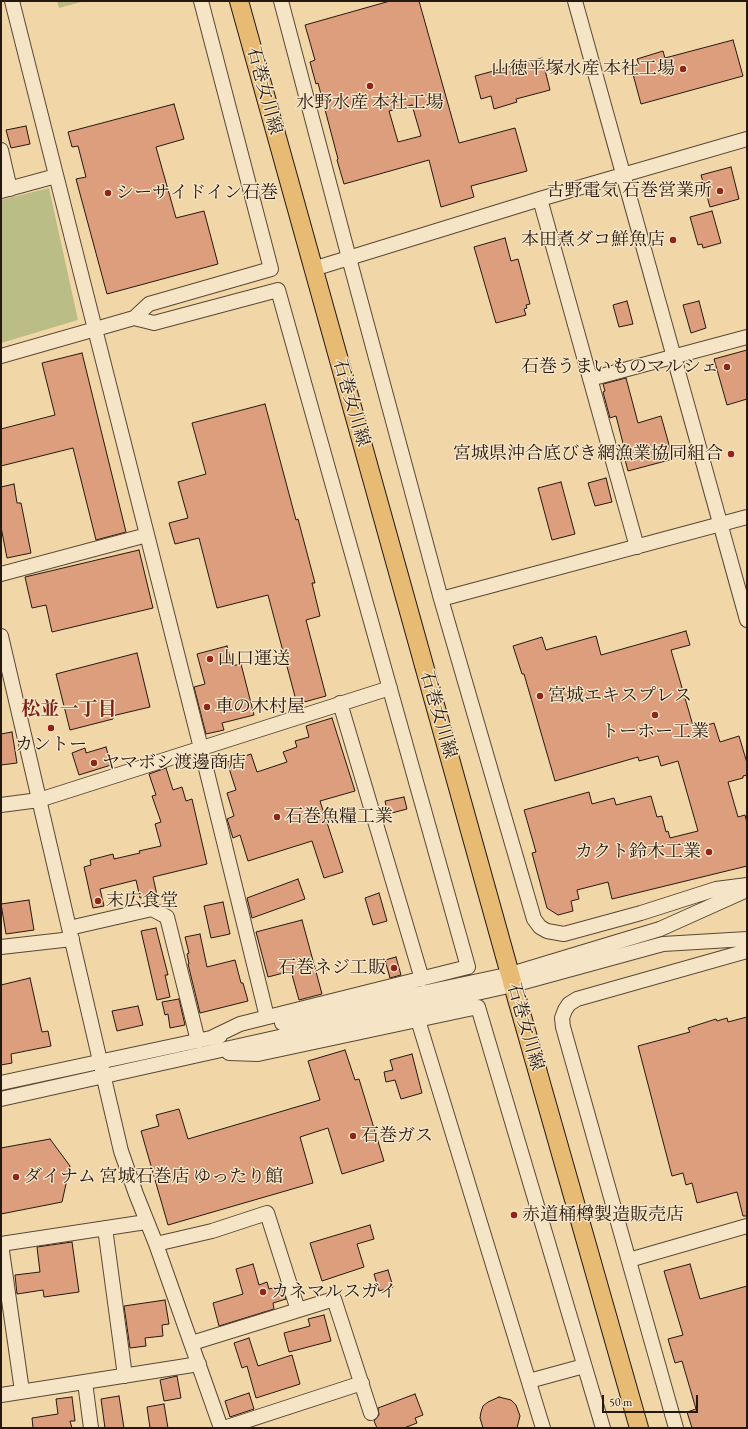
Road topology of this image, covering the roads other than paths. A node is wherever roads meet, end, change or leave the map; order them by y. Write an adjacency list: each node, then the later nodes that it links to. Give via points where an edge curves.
1 (12, 1): 9 (street)
2 (201, 1): 14 (street, via 271,269 149,304)
3 (239, 1): 13 (main road, 石巻女川線)
4 (281, 1): 12 (street)
5 (575, 1): 8 (street)
6 (747, 139): 8 (street)
7 (1, 150): 10 (street)
8 (623, 175): 11 (street); 18 (street)
9 (56, 176): 10 (street); 15 (street)
10 (6, 190)
11 (540, 199): 12 (street); 19 (street)
12 (349, 258): 13 (street); 25 (street)
13 (313, 269): 40 (main road, 石巻女川線)
14 (134, 318): 15 (street); 28 (street, via 154,324 278,290)
15 (95, 330): 17 (street); 22 (street)
16 (747, 337): 18 (street)
17 (1, 356)
18 (674, 356): 19 (street); 21 (street)
19 (590, 379): 23 (street)
20 (747, 517): 21 (street)
21 (720, 524): 23 (street); 26 (street)
22 (147, 535): 24 (street); 30 (street)
23 (637, 547): 25 (street)
24 (1, 574)
25 (441, 599): 33 (street, via 534,919 540,927 564,934 716,889)
26 (747, 620)
27 (2, 645): 31 (street)
28 (390, 688): 29 (street); 39 (street, via 468,968)
29 (340, 703): 30 (street); 39 (street)
30 (202, 748): 31 (street); 41 (street)
31 (39, 800): 32 (street); 35 (street)
32 (1, 805)
33 (747, 885)
34 (747, 890): 40 (street, via 660,929)
35 (70, 933): 37 (street); 43 (street, via 152,909 167,916); 45 (street)
36 (747, 939): 40 (street, via 663,944)
37 (1, 947)
38 (747, 951): 54 (street, via 577,999 565,1010 562,1018 563,1027)
39 (422, 979): 41 (street)
40 (512, 980): 43 (street); 44 (street); 70 (main road, 石巻女川線)
41 (267, 1017): 43 (street, via 240,1024)
42 (418, 1020): 44 (street, via 258,1054); 58 (street, via 478,1007); 60 (street)
43 (204, 1040): 45 (street)
44 (211, 1053): 46 (street)
45 (100, 1062): 46 (street); 47 (street)
46 (104, 1077): 48 (street); 49 (street, via 121,1151)
47 (1, 1083)
48 (1, 1099)
49 (146, 1222): 51 (street); 53 (street)
50 (747, 1226): 54 (street)
51 (105, 1228): 52 (street); 59 (street)
52 (1, 1244): 63 (street)
53 (156, 1244): 55 (street, via 212,1231 267,1213); 56 (street)
54 (629, 1260): 71 (street)
55 (298, 1310): 56 (street); 62 (street, via 334,1299)
56 (192, 1343): 57 (street)
57 (199, 1364): 59 (street); 67 (street)
58 (584, 1366): 60 (street); 69 (street)
59 (125, 1376): 61 (street)
60 (529, 1381): 68 (street)
61 (86, 1382): 63 (street); 66 (street)
62 (362, 1383): 65 (street); 67 (street)
63 (22, 1391): 64 (street)
64 (1, 1395)
65 (371, 1413)
66 (91, 1428)
67 (223, 1428)
68 (543, 1428)
69 (603, 1428)
70 (639, 1428)
71 (676, 1428)

